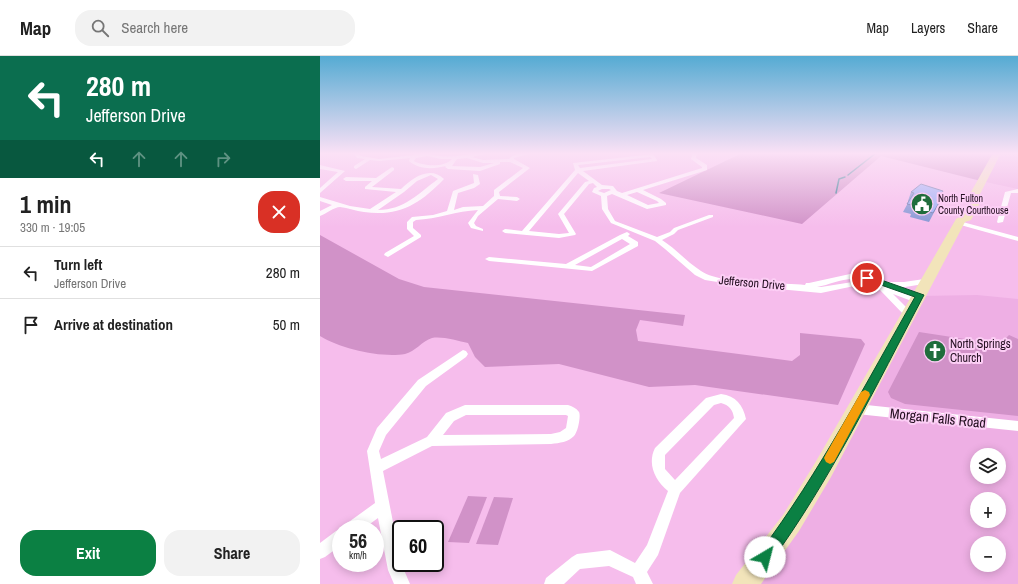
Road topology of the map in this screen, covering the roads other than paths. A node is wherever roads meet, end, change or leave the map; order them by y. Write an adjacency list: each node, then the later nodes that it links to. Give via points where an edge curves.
1 (335, 178): 16 (street)
2 (380, 178): 12 (street)
3 (419, 178): 17 (street)
4 (439, 178): 27 (street, via 441,180 404,207)
5 (476, 178): 29 (street, via 477,184 455,192)
6 (514, 178): 22 (street, via 496,191)
7 (571, 178): 38 (street)
8 (587, 178): 13 (street)
9 (677, 178): 15 (street)
10 (984, 178): 33 (main road, via 975,194 970,195 958,215)
11 (346, 179): 12 (street)
12 (377, 180): 17 (street, via 367,188)
13 (592, 182): 14 (street); 38 (street, via 587,183 561,214 573,234 559,236)
14 (601, 187): 19 (street, via 612,188); 20 (street, via 596,188 595,192)
15 (637, 190): 21 (street); 21 (street, via 664,204 647,208)
16 (320, 191)
17 (402, 191): 28 (street)
18 (1018, 191): 34 (street, via 1008,192)
19 (613, 192): 20 (street); 21 (street)
20 (604, 195): 36 (street, via 605,209 613,222)
21 (622, 195)
22 (496, 197): 24 (street); 26 (street)
23 (320, 199): 25 (street)
24 (517, 199)
25 (339, 204): 28 (street); 30 (street)
26 (485, 208): 29 (street, via 476,207); 35 (street, via 471,223 473,227)
27 (395, 210): 28 (street); 32 (street, via 410,211)
28 (372, 211)
29 (450, 212): 32 (street, via 433,217)
30 (320, 214)
31 (711, 216): 41 (street, via 676,229)
32 (417, 217): 42 (street, via 410,222 410,229 419,236)
33 (960, 221): 40 (street); 45 (main road)
34 (1000, 222)
35 (481, 230)
36 (633, 230): 39 (street); 41 (street)
37 (505, 231): 38 (street)
38 (524, 233)
39 (622, 236): 44 (street); 44 (street, via 635,244 592,269)
40 (1018, 239)
41 (656, 240): 46 (street, Jefferson Drive, via 702,276 718,281 821,290 859,283)
42 (388, 255)
43 (489, 259): 44 (street)
44 (568, 266)
45 (928, 280): 46 (street, Jefferson Drive); 47 (main road)
46 (883, 285): 47 (street, Jefferson Drive); 47 (street, Jefferson Drive, via 893,298)
47 (915, 303): 49 (main road)
48 (463, 354): 52 (street, via 422,383 381,432 373,451)
49 (858, 409): 50 (street, Morgan Falls Road); 61 (main road, via 791,522)
50 (1018, 426)
51 (431, 441): 51 (street, via 563,437 570,431 574,414 568,410 465,410 450,417); 52 (street)
52 (377, 467): 54 (street)
53 (675, 489): 53 (street, via 740,419 737,406 732,401 721,398 710,401 659,452 657,460 662,478); 58 (street)
54 (383, 506): 55 (street); 59 (street, via 394,563)
55 (364, 520)
56 (332, 543): 57 (street)
57 (320, 552)
58 (641, 578): 60 (street, via 610,558 577,562)
59 (402, 584)
60 (552, 584)
61 (745, 584)

